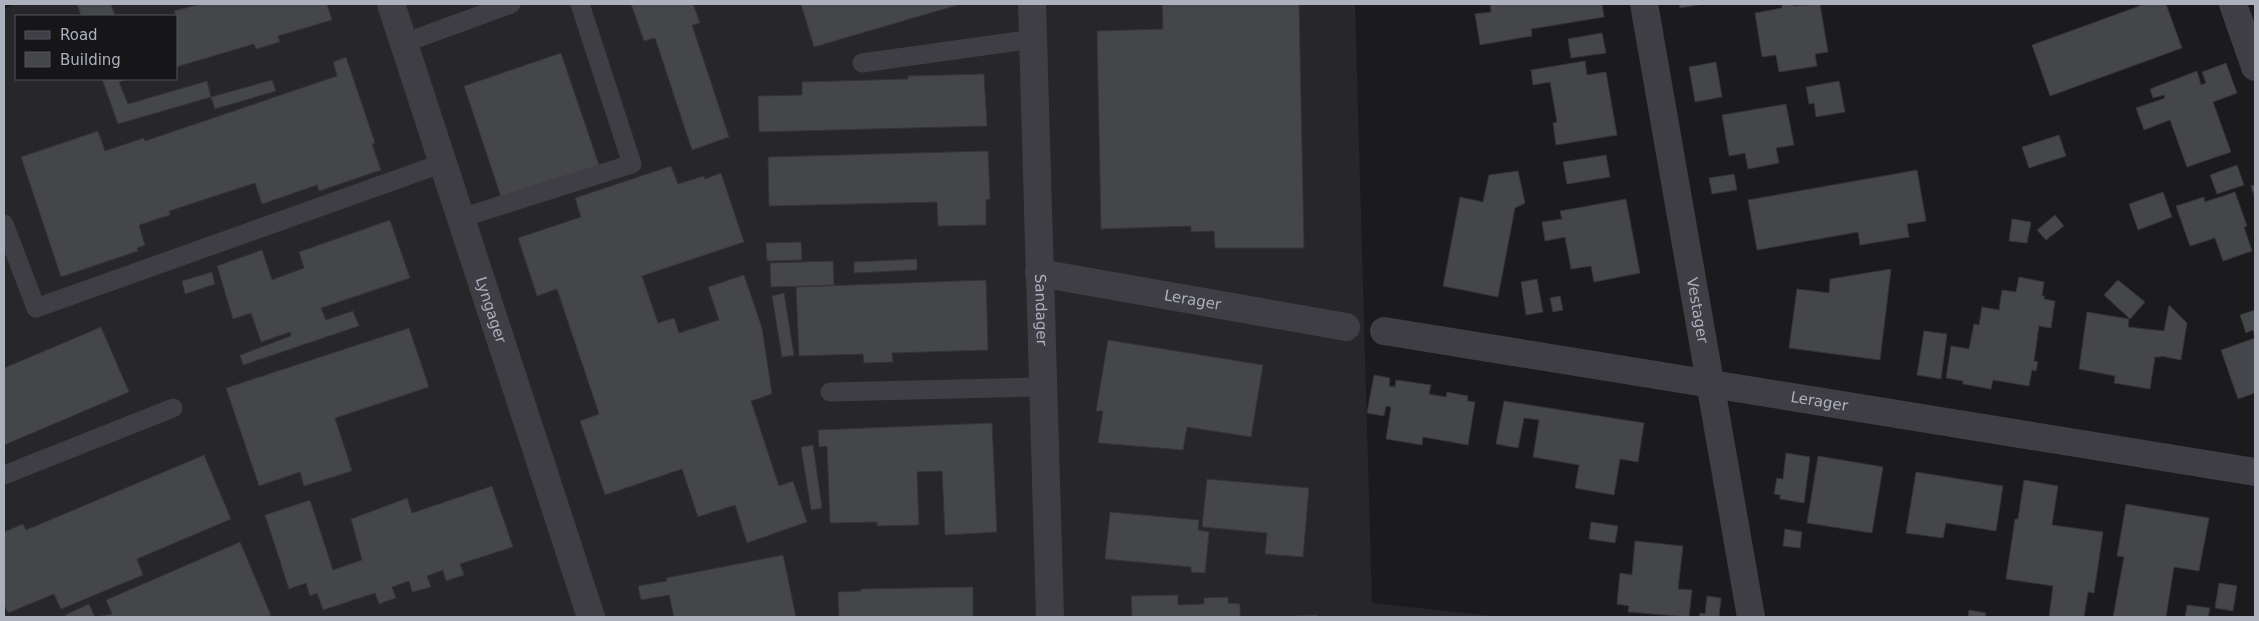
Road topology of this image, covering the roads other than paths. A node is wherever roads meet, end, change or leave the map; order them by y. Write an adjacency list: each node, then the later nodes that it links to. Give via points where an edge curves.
1 (391, 4): 8 (street, Lyngager)
2 (511, 4): 8 (lane)
3 (580, 4): 12 (lane, via 632,164)
4 (1032, 4): 7 (street, Sandager)
5 (1644, 4): 17 (street, Vestager)
6 (2233, 4): 10 (street)
7 (1033, 39): 9 (lane); 14 (street, Sandager)
8 (404, 43): 11 (street, Lyngager)
9 (862, 63)
10 (2255, 67)
11 (443, 162): 12 (street, Lyngager); 13 (lane, via 36,308)
12 (461, 218): 23 (street, Lyngager)
13 (4, 224)
14 (1039, 273): 15 (street, Lerager); 18 (street, Sandager)
15 (1346, 327)
16 (1384, 331): 17 (street, Lerager)
17 (1709, 383): 21 (street, Lerager); 25 (street, Vestager)
18 (1042, 387): 19 (lane); 24 (street, Sandager)
19 (830, 392)
20 (174, 408): 22 (lane)
21 (2255, 472)
22 (4, 475)
23 (591, 617)
24 (1050, 617)
25 (1751, 617)

